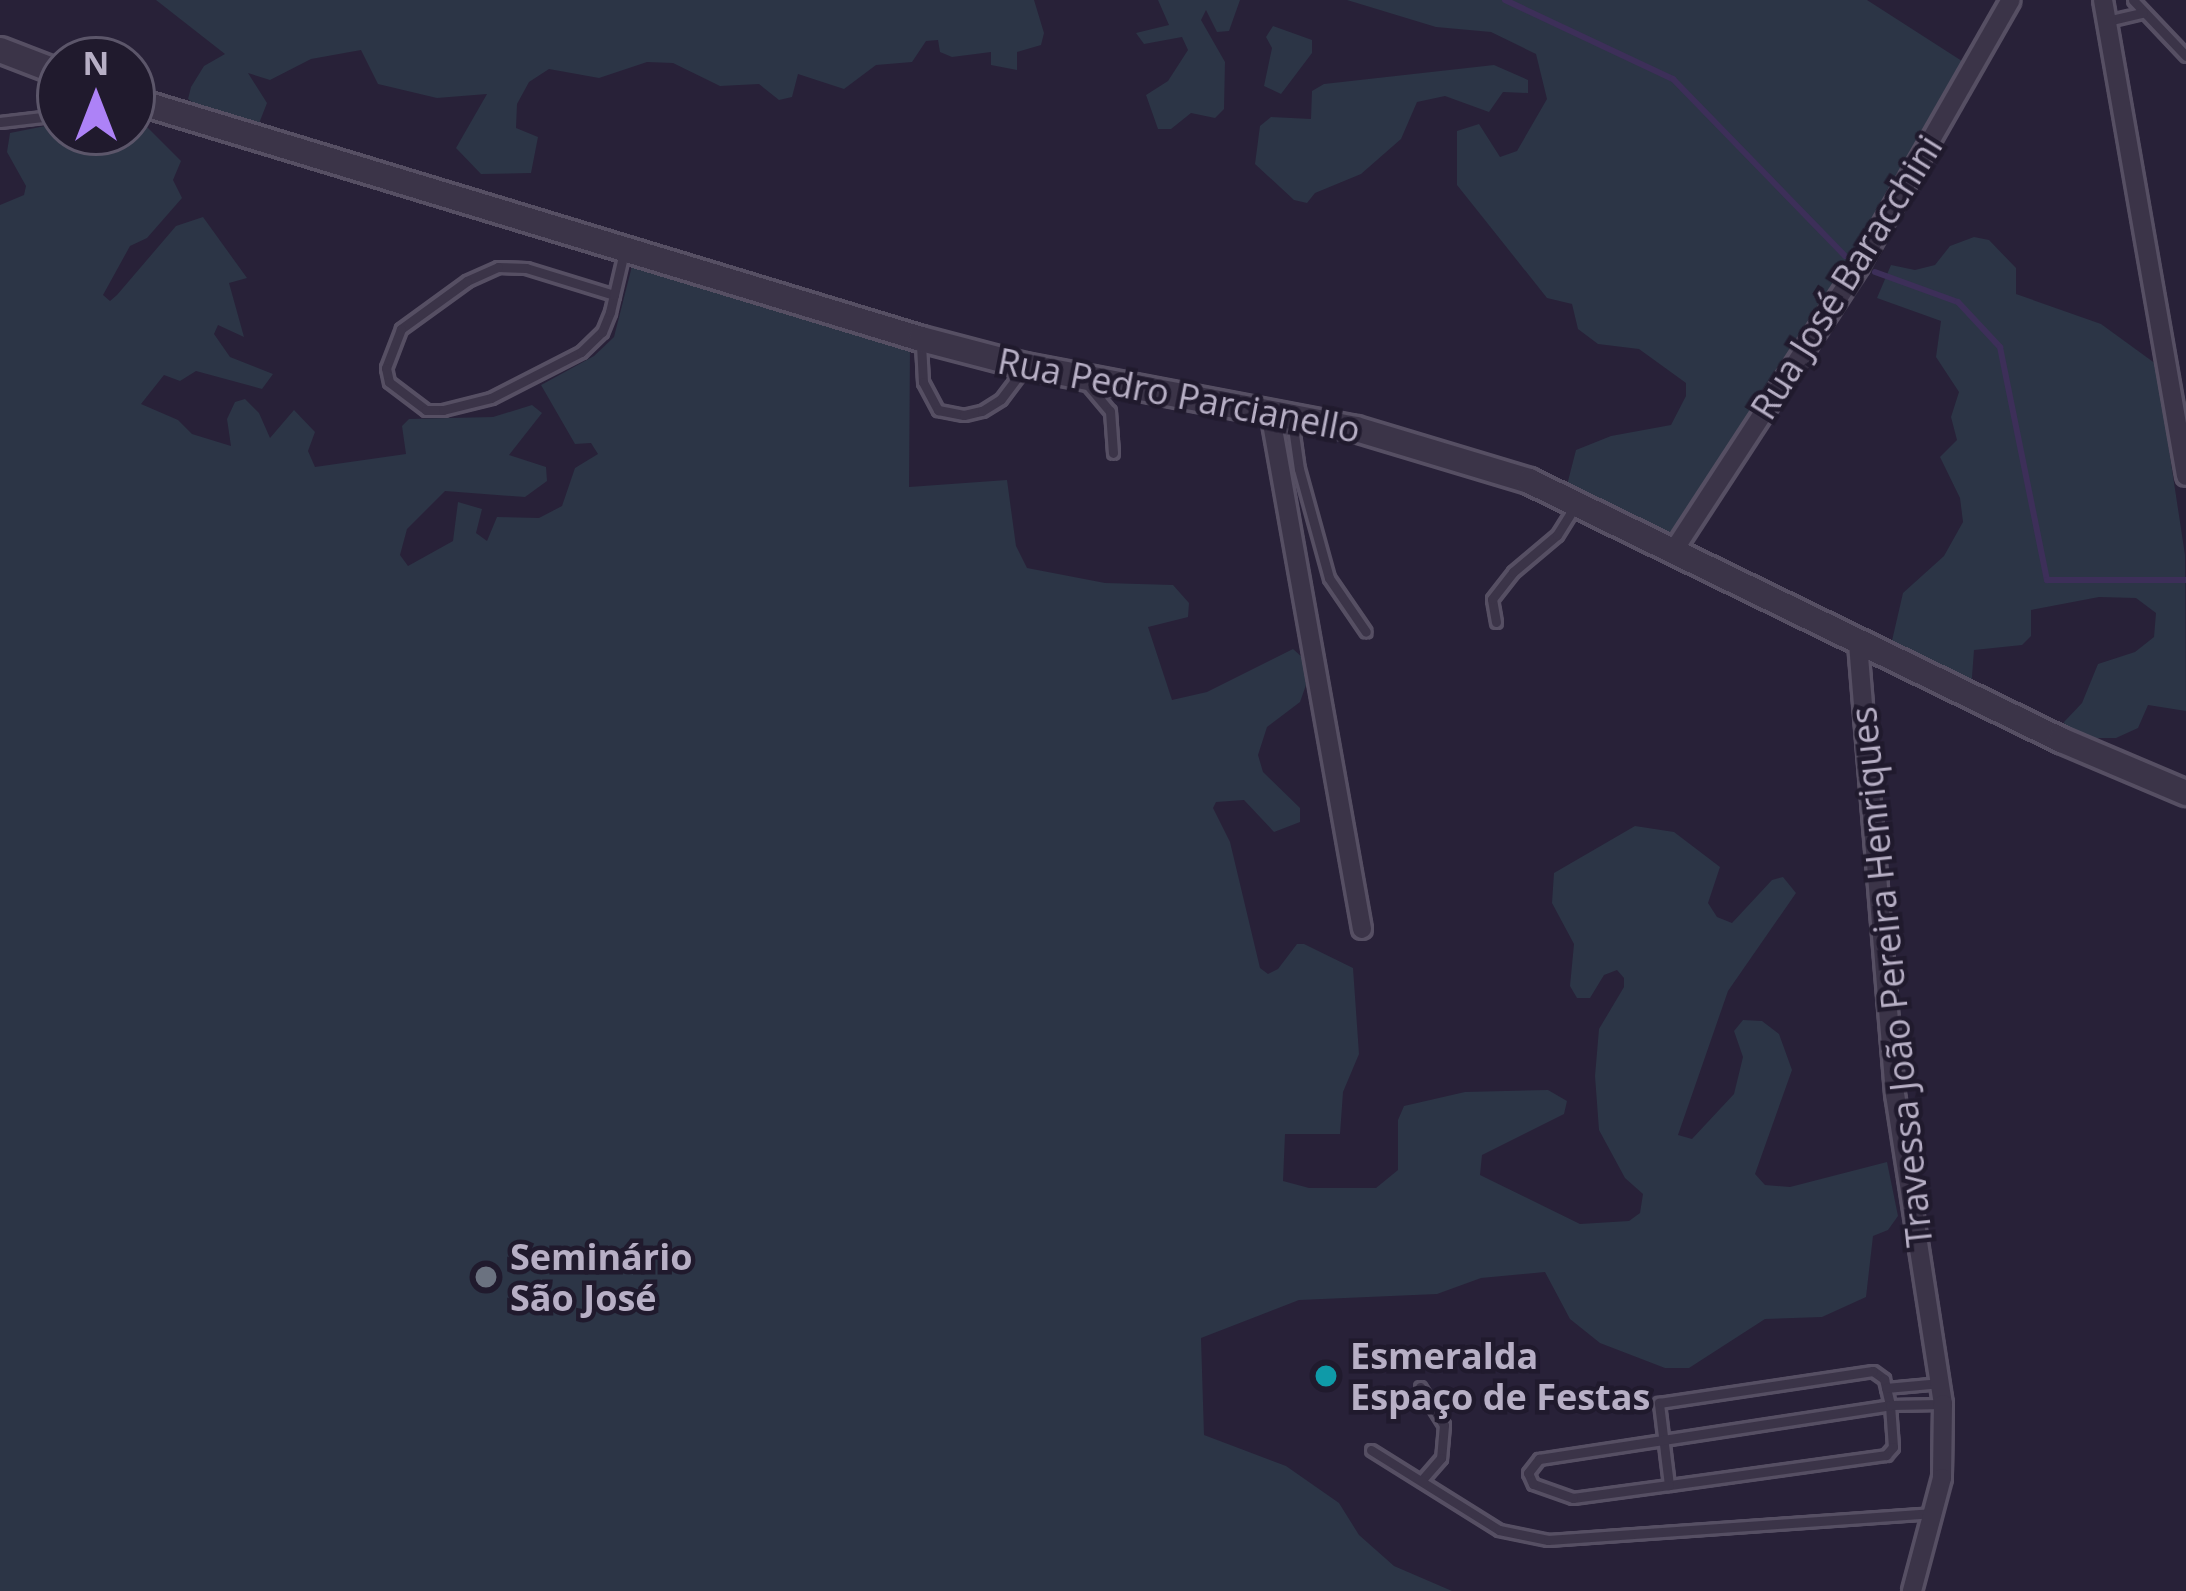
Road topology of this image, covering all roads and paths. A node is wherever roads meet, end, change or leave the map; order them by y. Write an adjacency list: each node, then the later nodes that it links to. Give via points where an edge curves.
1 (2011, 0): 21 (street, Rua José Baracchini, via 1859,266)
2 (2104, 0): 5 (street)
3 (2133, 0): 4 (lane)
4 (2143, 13): 5 (lane); 7 (lane)
5 (2107, 21): 19 (street)
6 (0, 50): 8 (street)
7 (2186, 56)
8 (36, 64)
9 (156, 107): 12 (street, Rua Pedro Parcianello)
10 (36, 118): 11 (lane)
11 (0, 122)
12 (625, 248): 13 (lane); 14 (street, Rua Pedro Parcianello)
13 (614, 295): 13 (lane, via 498,267 400,329 389,382 426,410 491,398 581,352 602,332)
14 (921, 339): 15 (street, Rua Pedro Parcianello); 15 (lane, via 923,382 938,410 982,411)
15 (1025, 366): 16 (street, Rua Pedro Parcianello)
16 (1081, 377): 17 (street, Rua Pedro Parcianello); 18 (lane, via 1110,411)
17 (1281, 414): 20 (street, Rua Pedro Parcianello, via 1528,481); 23 (lane, via 1329,578); 26 (street)
18 (1113, 453)
19 (2186, 476)
20 (1576, 504): 21 (street, Rua Pedro Parcianello); 22 (lane, via 1557,535 1492,598)
21 (1674, 550): 24 (street, Rua Pedro Parcianello)
22 (1496, 622)
23 (1366, 632)
24 (1858, 644): 25 (street, Rua Pedro Parcianello); 29 (street, Travessa João Pereira Henriques, via 1895,1094)
25 (2186, 793)
26 (1363, 929)
27 (1420, 1387): 33 (lane, via 1444,1425 1441,1458)
28 (1886, 1388): 29 (lane); 30 (lane); 31 (lane, via 1873,1371 1659,1402)
29 (1942, 1394): 30 (lane); 35 (street, Travessa João Pereira Henriques, via 1946,1452)
30 (1890, 1406): 31 (lane); 34 (lane, via 1893,1447 1886,1455)
31 (1662, 1444): 34 (lane); 34 (lane, via 1539,1460 1528,1473 1533,1484 1573,1498)
32 (1371, 1450): 33 (lane)
33 (1423, 1480): 35 (lane, via 1498,1530 1549,1540)
34 (1669, 1485)
35 (1934, 1513): 36 (street, Travessa João Pereira Henriques)
36 (1912, 1591)

